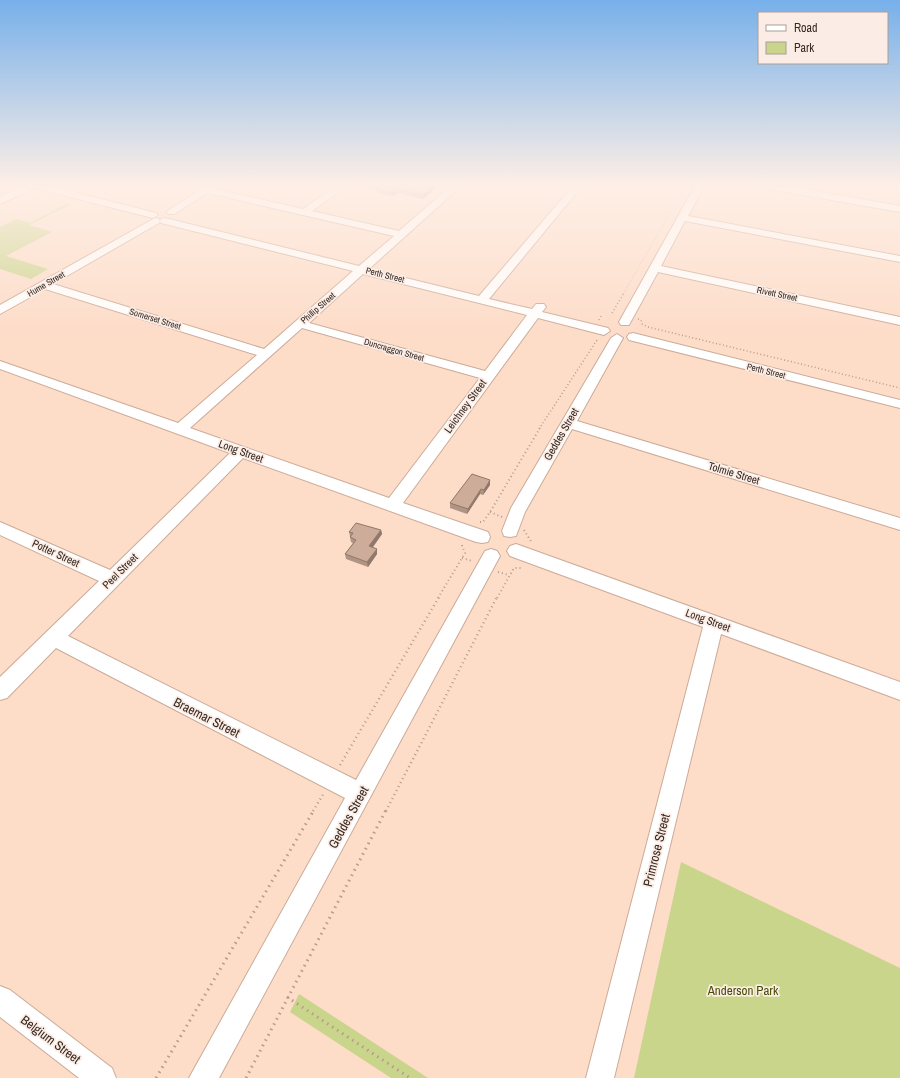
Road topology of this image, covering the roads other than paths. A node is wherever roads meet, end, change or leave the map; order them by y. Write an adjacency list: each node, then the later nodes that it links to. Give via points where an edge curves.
1 (130, 236): 10 (street, Hume Street)
2 (242, 236): 8 (street, Perth Street)
3 (400, 236): 8 (street, Phillip Street)
4 (536, 236): 11 (street)
5 (672, 236): 9 (street)
6 (780, 236): 7 (street)
7 (900, 259)
8 (365, 267): 11 (street, Perth Street); 16 (street, Phillip Street)
9 (654, 268): 14 (street); 15 (street, Rivett Street)
10 (44, 285): 12 (street, Hume Street); 19 (street, Somerset Street)
11 (485, 297): 13 (street, Perth Street)
12 (0, 310)
13 (537, 310): 17 (street, Perth Street); 17 (street, Perth Street); 22 (street, Leichney Street)
14 (626, 319): 17 (street); 18 (street)
15 (900, 321)
16 (300, 324): 19 (street, Phillip Street); 22 (street, Duncraggon Street)
17 (607, 326): 18 (street, via 627,339); 25 (street, Geddes Street)
18 (635, 333): 20 (street, Perth Street)
19 (265, 353): 26 (street, Phillip Street)
20 (732, 358): 23 (street, Perth Street); 24 (street, Perth Street)
21 (0, 365): 26 (street, Long Street)
22 (487, 376): 28 (street, Leichney Street)
23 (900, 395)
24 (900, 404)
25 (567, 423): 29 (street, Tolmie Street); 31 (street, Geddes Street, via 517,512)
26 (180, 430): 27 (street, Long Street)
27 (241, 451): 28 (street, Long Street); 34 (street, Peel Street)
28 (392, 506): 32 (street, Long Street)
29 (900, 524)
30 (0, 528): 34 (street, Potter Street)
31 (510, 531): 32 (street, via 492,529); 33 (street, via 518,540)
32 (480, 542): 33 (street, via 506,557); 39 (street, Geddes Street)
33 (516, 551): 35 (street, Long Street)
34 (111, 579): 36 (street, Peel Street)
35 (714, 622): 37 (street, Long Street); 43 (street, Primrose Street)
36 (54, 638): 38 (street, Peel Street); 39 (street, Braemar Street)
37 (900, 691)
38 (0, 692)
39 (360, 794): 42 (street, Geddes Street)
40 (0, 1000): 41 (street, Belgium Street)
41 (102, 1078)
42 (203, 1078)
43 (600, 1078)

